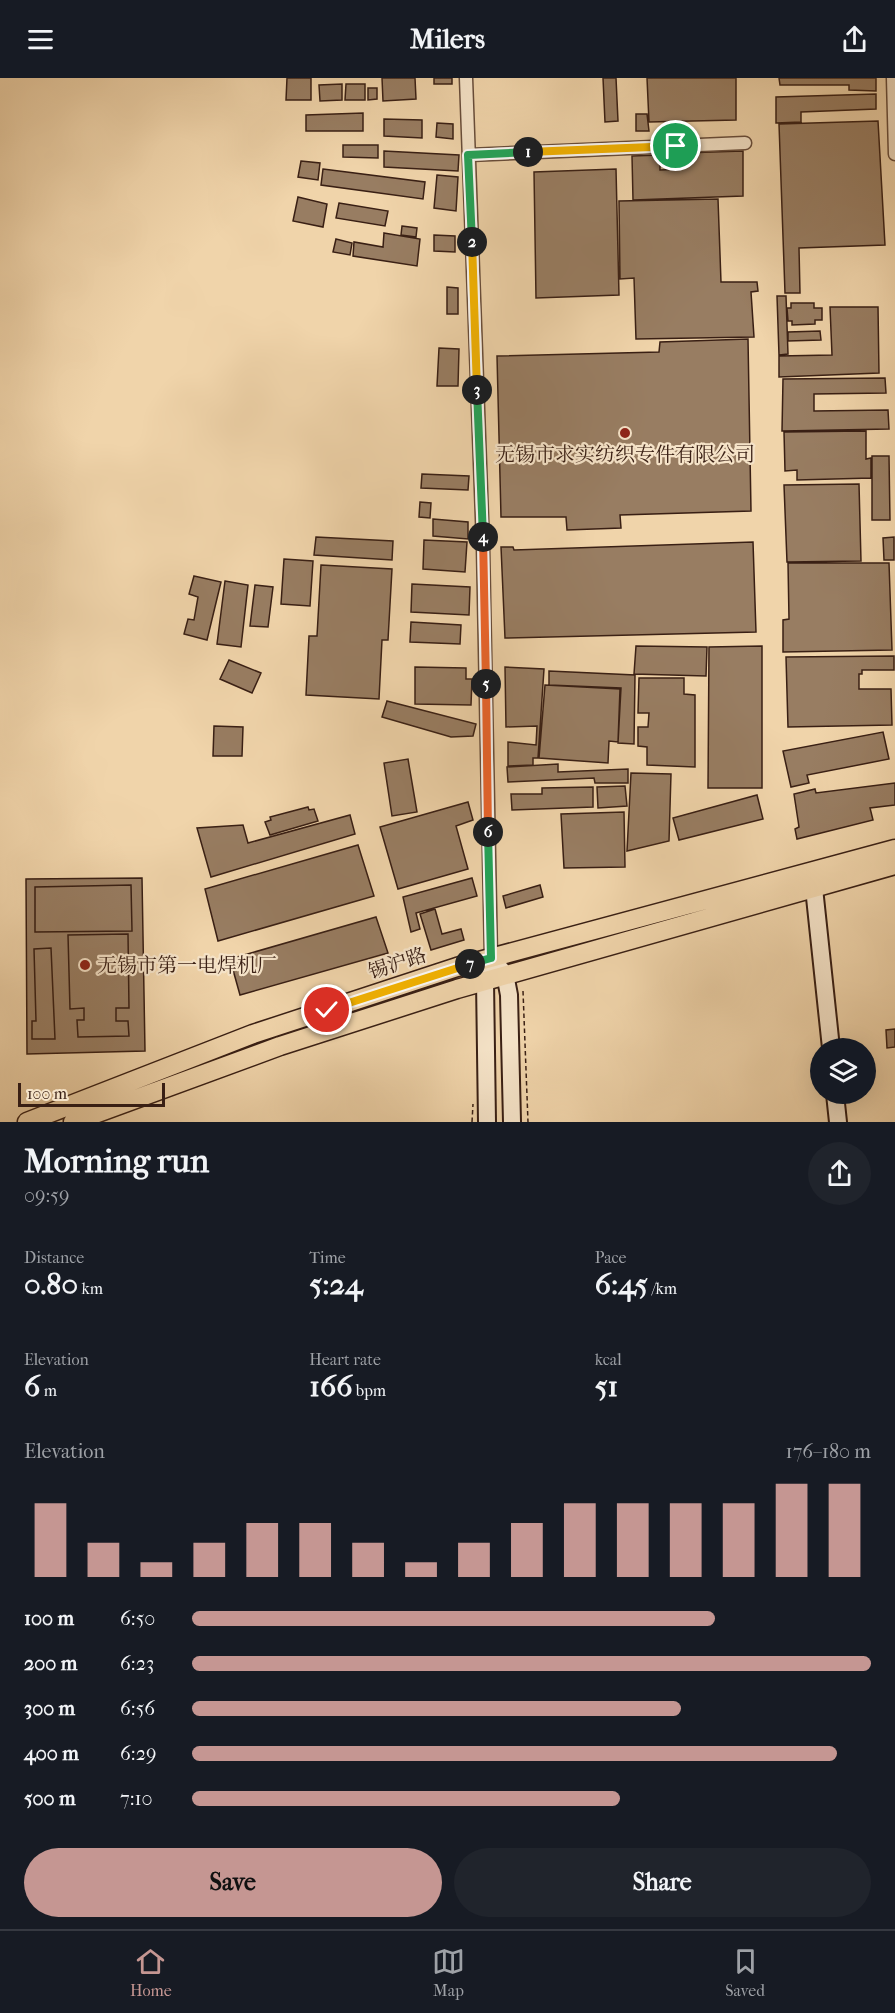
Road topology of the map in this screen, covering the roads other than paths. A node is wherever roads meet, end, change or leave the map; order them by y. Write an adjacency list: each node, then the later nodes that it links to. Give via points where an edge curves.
1 (466, 78): 6 (street)
2 (893, 78): 3 (street)
3 (894, 108): 5 (street)
4 (745, 142): 6 (street)
5 (895, 154)
6 (468, 155): 10 (street, via 483,535)
7 (895, 849): 10 (main road, 锡沪路)
8 (895, 865): 9 (main road)
9 (814, 888): 11 (main road); 13 (main road)
10 (491, 958): 11 (main road); 12 (main road); 15 (main road, 锡沪路, via 253,1034)
11 (505, 975): 12 (main road); 18 (main road, via 509,995)
12 (485, 981): 16 (main road, via 280,1046); 17 (main road)
13 (830, 1038)
14 (836, 1104): 19 (main road)
15 (27, 1122)
16 (74, 1122)
17 (487, 1122)
18 (512, 1122)
19 (838, 1122)

